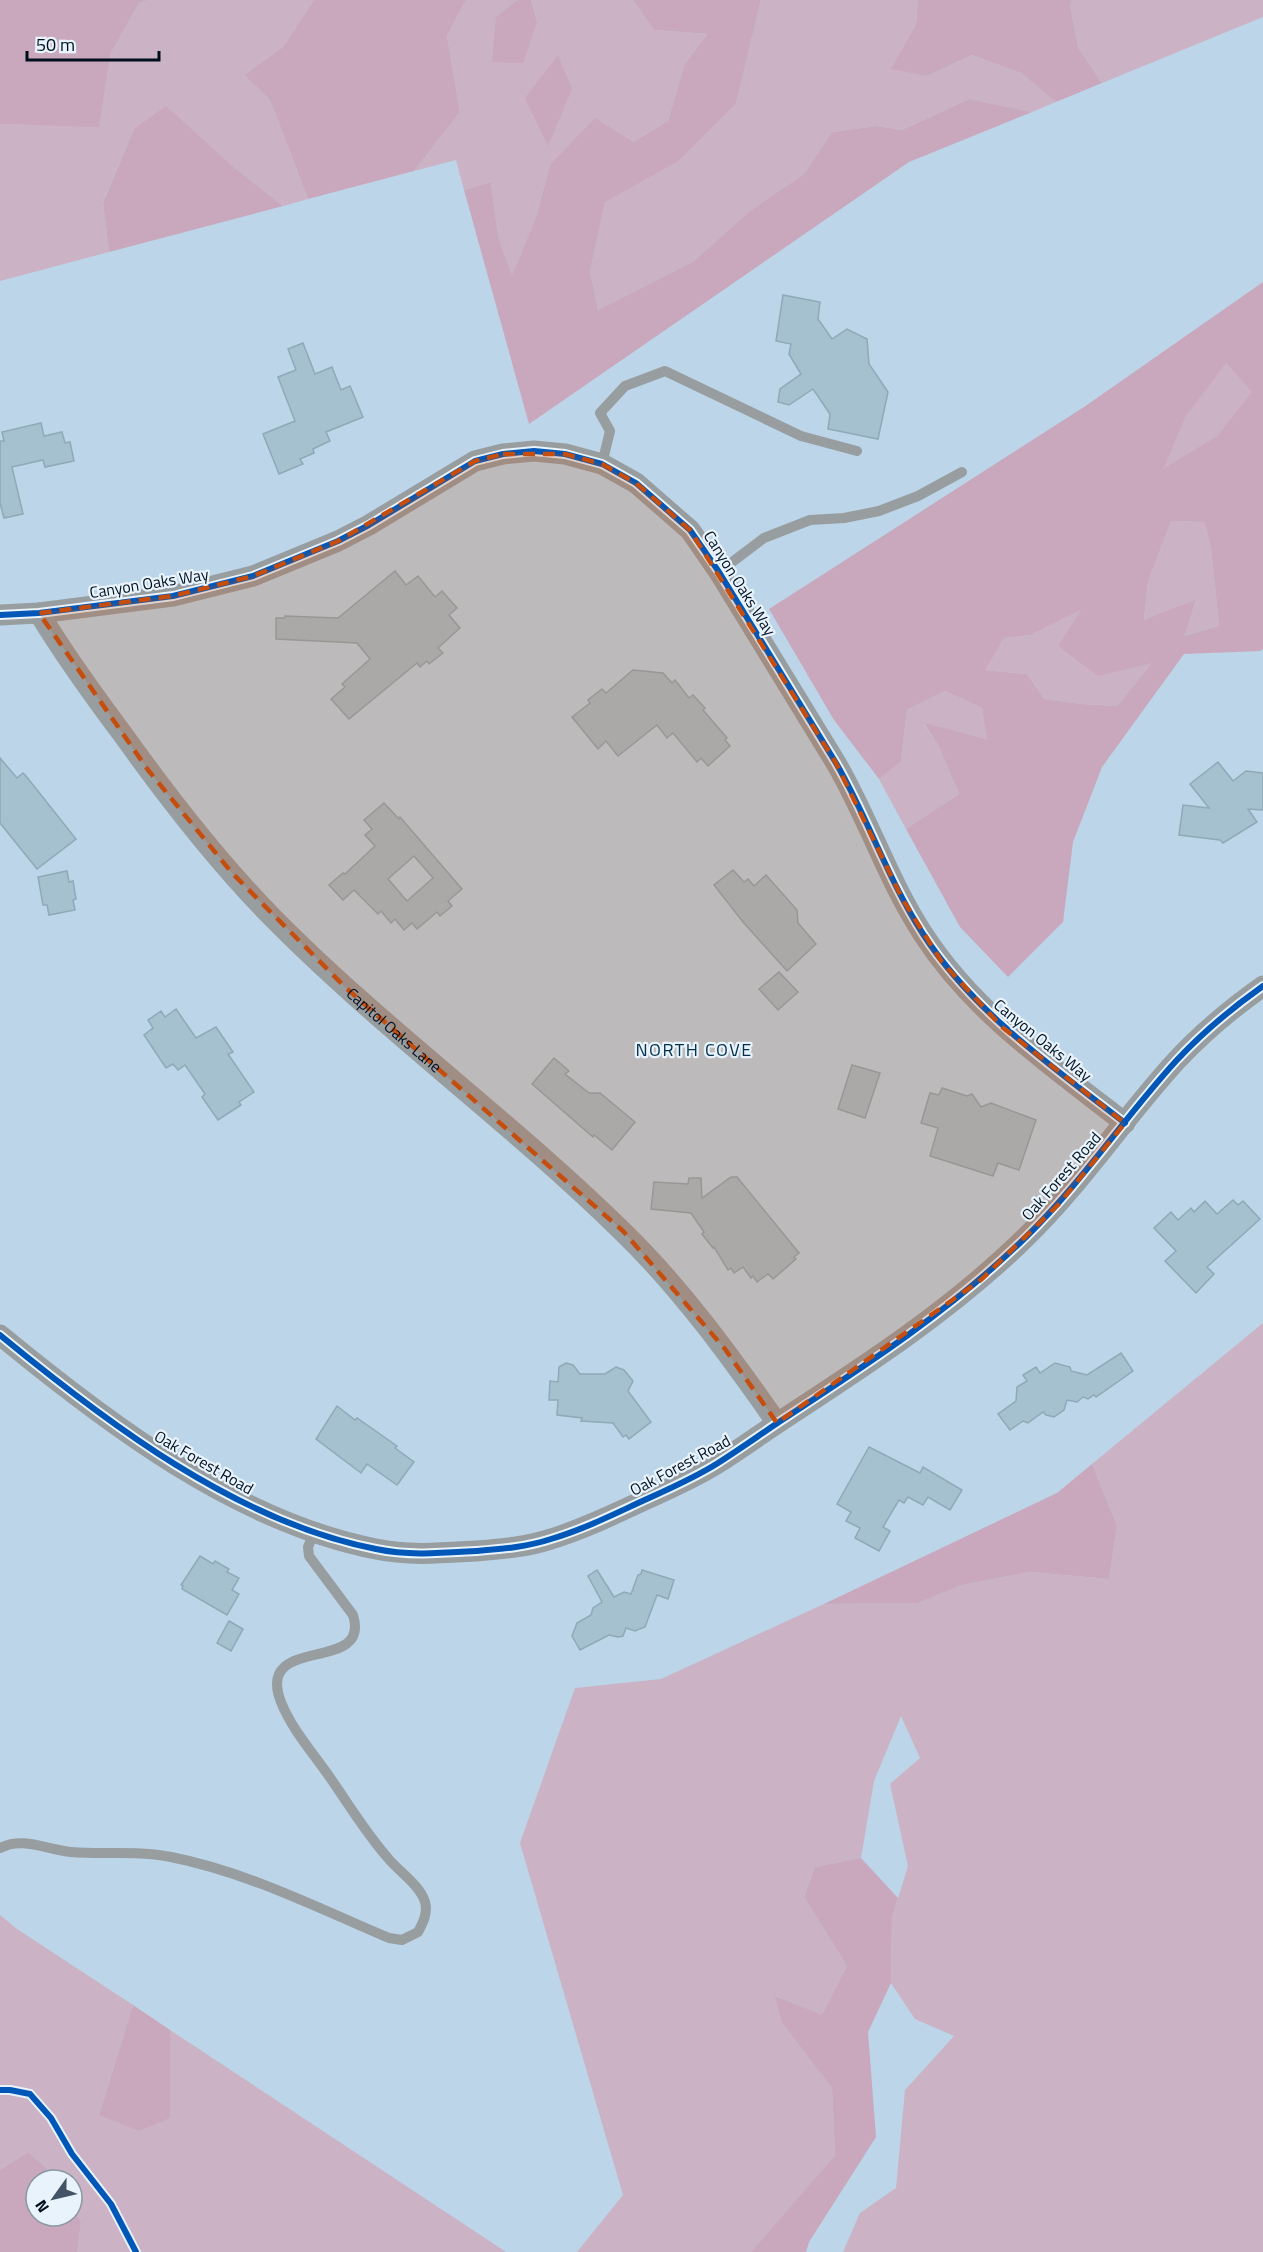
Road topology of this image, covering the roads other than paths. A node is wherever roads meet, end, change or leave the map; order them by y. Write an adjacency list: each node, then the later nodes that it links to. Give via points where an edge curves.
1 (857, 451): 2 (lane, via 801,436 665,371 625,386 600,413 610,431)
2 (602, 464): 4 (street, Canyon Oaks Way, via 636,483 669,510 690,530); 5 (street, Canyon Oaks Way, via 566,454 534,451 475,461 369,525 253,576 173,596)
3 (962, 472): 4 (lane, via 918,496 879,511 810,520 764,538)
4 (718, 572): 8 (street, Canyon Oaks Way, via 847,782 903,900 942,962 1002,1026)
5 (39, 613): 6 (street, Canyon Oaks Way); 10 (street, Capitol Oaks Lane, via 148,770 231,873 346,988 623,1231 718,1341)
6 (0, 615)
7 (1263, 986): 8 (street, Oak Forest Road, via 1210,1027)
8 (1125, 1123): 10 (street, Oak Forest Road, via 1059,1204 981,1280 918,1329)
9 (0, 1335): 11 (street, Oak Forest Road, via 74,1396 163,1457 240,1500)
10 (777, 1424): 11 (street, Oak Forest Road, via 716,1465 672,1488 549,1540 512,1548 431,1554 379,1550)
11 (314, 1533): 12 (lane, via 308,1547 312,1564 353,1615 354,1633 340,1649 289,1663 282,1669 277,1688 296,1729 386,1856 421,1893 426,1911 418,1932 402,1940 389,1938 206,1864 152,1854 69,1852 21,1842)
12 (0, 1848)

